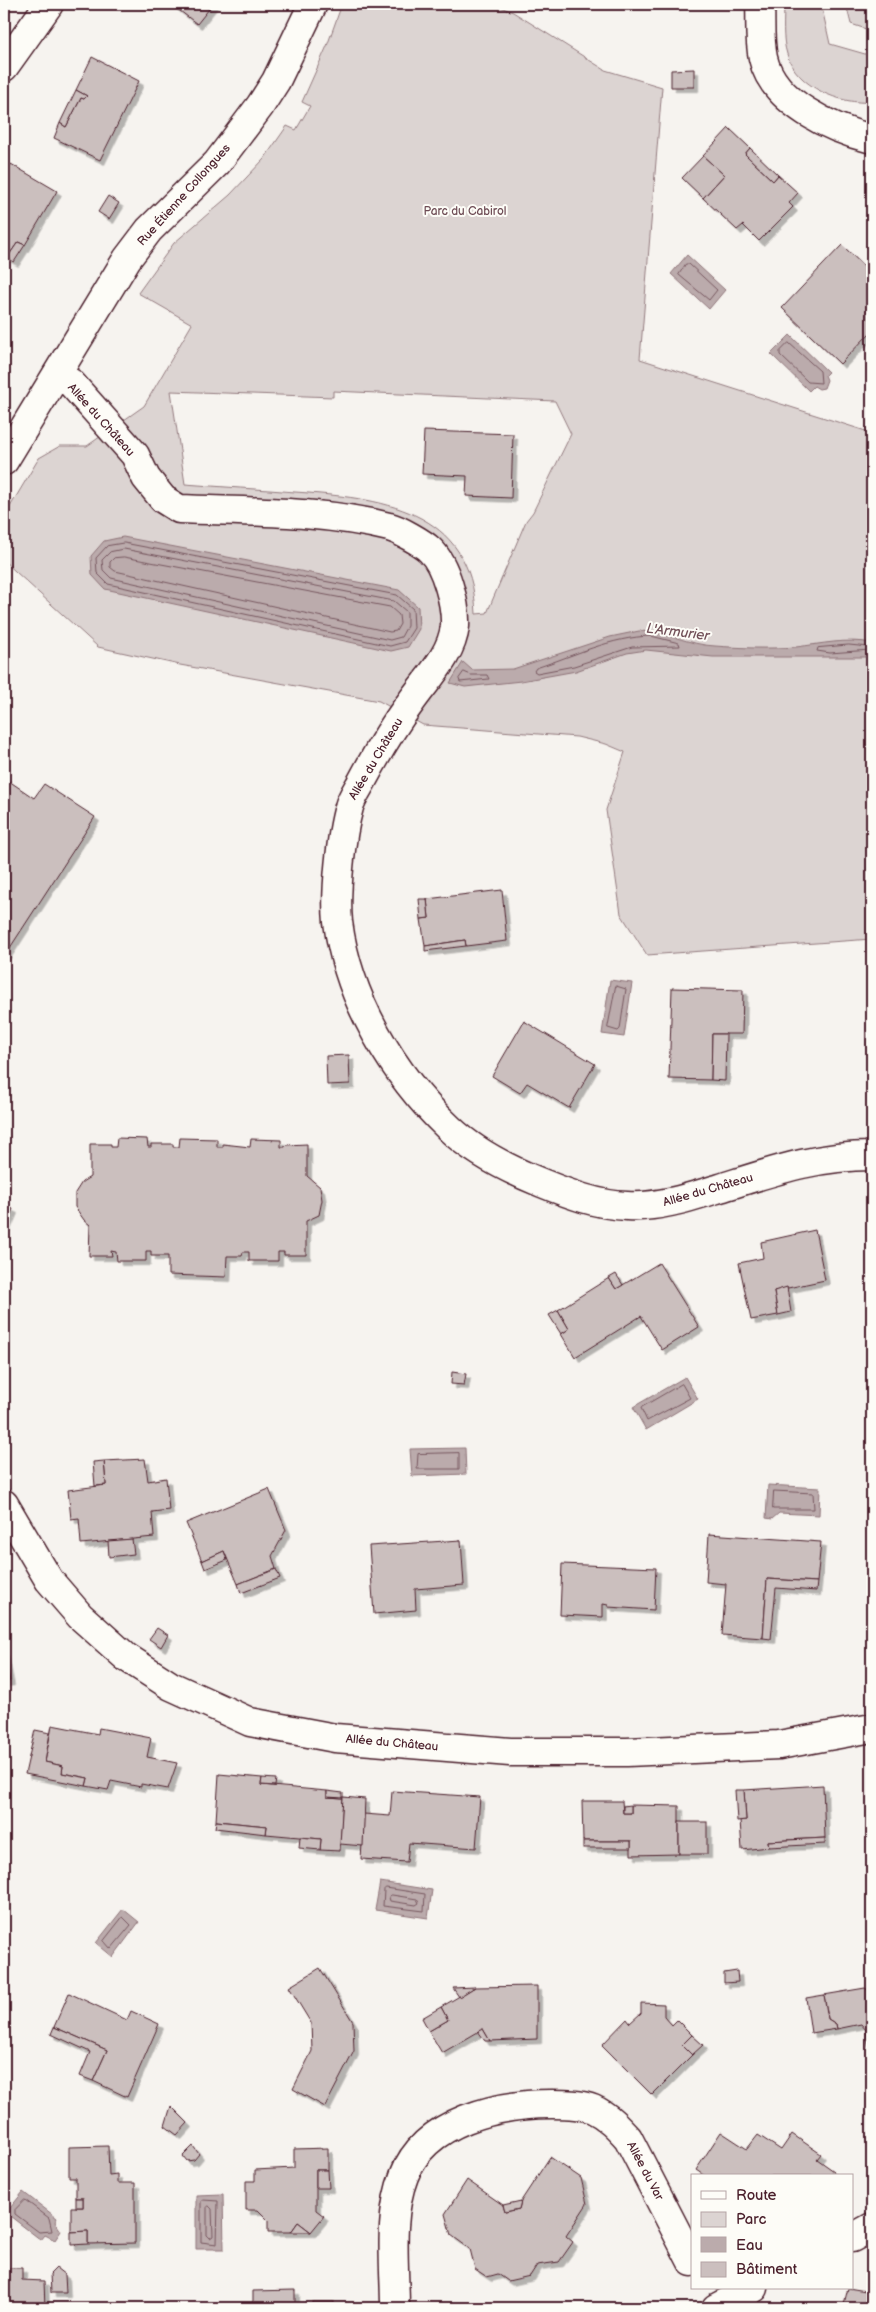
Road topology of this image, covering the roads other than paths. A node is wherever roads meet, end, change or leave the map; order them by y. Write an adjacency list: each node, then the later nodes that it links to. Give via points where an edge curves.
1 (47, 4): 4 (street)
2 (313, 4): 6 (street, Rue Étienne Collongues, via 276,81 260,106 217,163 149,230 127,259)
3 (760, 4): 5 (street, via 763,59 776,84 789,98 817,117)
4 (4, 67)
5 (872, 139)
6 (57, 375): 7 (street, Rue Étienne Collongues); 8 (street, Allée du Château, via 71,383 129,449 163,499 179,508 335,518 393,527 430,550 449,581 455,627 442,660 404,712 349,804 338,881 338,921 357,994 377,1036 413,1089 449,1129 519,1174 593,1201 629,1207 690,1197 827,1157)
7 (4, 461)
8 (872, 1156)
9 (4, 1504): 10 (street, Allée du Château, via 49,1580 80,1616 119,1651 171,1686 250,1722 335,1738 510,1752 627,1752 779,1745)
10 (872, 1728)
11 (872, 2228): 12 (street)
12 (854, 2237)
13 (691, 2260): 16 (street, Allée du Var, via 632,2145 613,2122 593,2109 568,2104 504,2108 458,2122 441,2132 426,2145 404,2175 396,2210)
14 (707, 2290): 17 (street)
15 (750, 2290): 17 (street)
16 (395, 2308)
17 (716, 2308)

